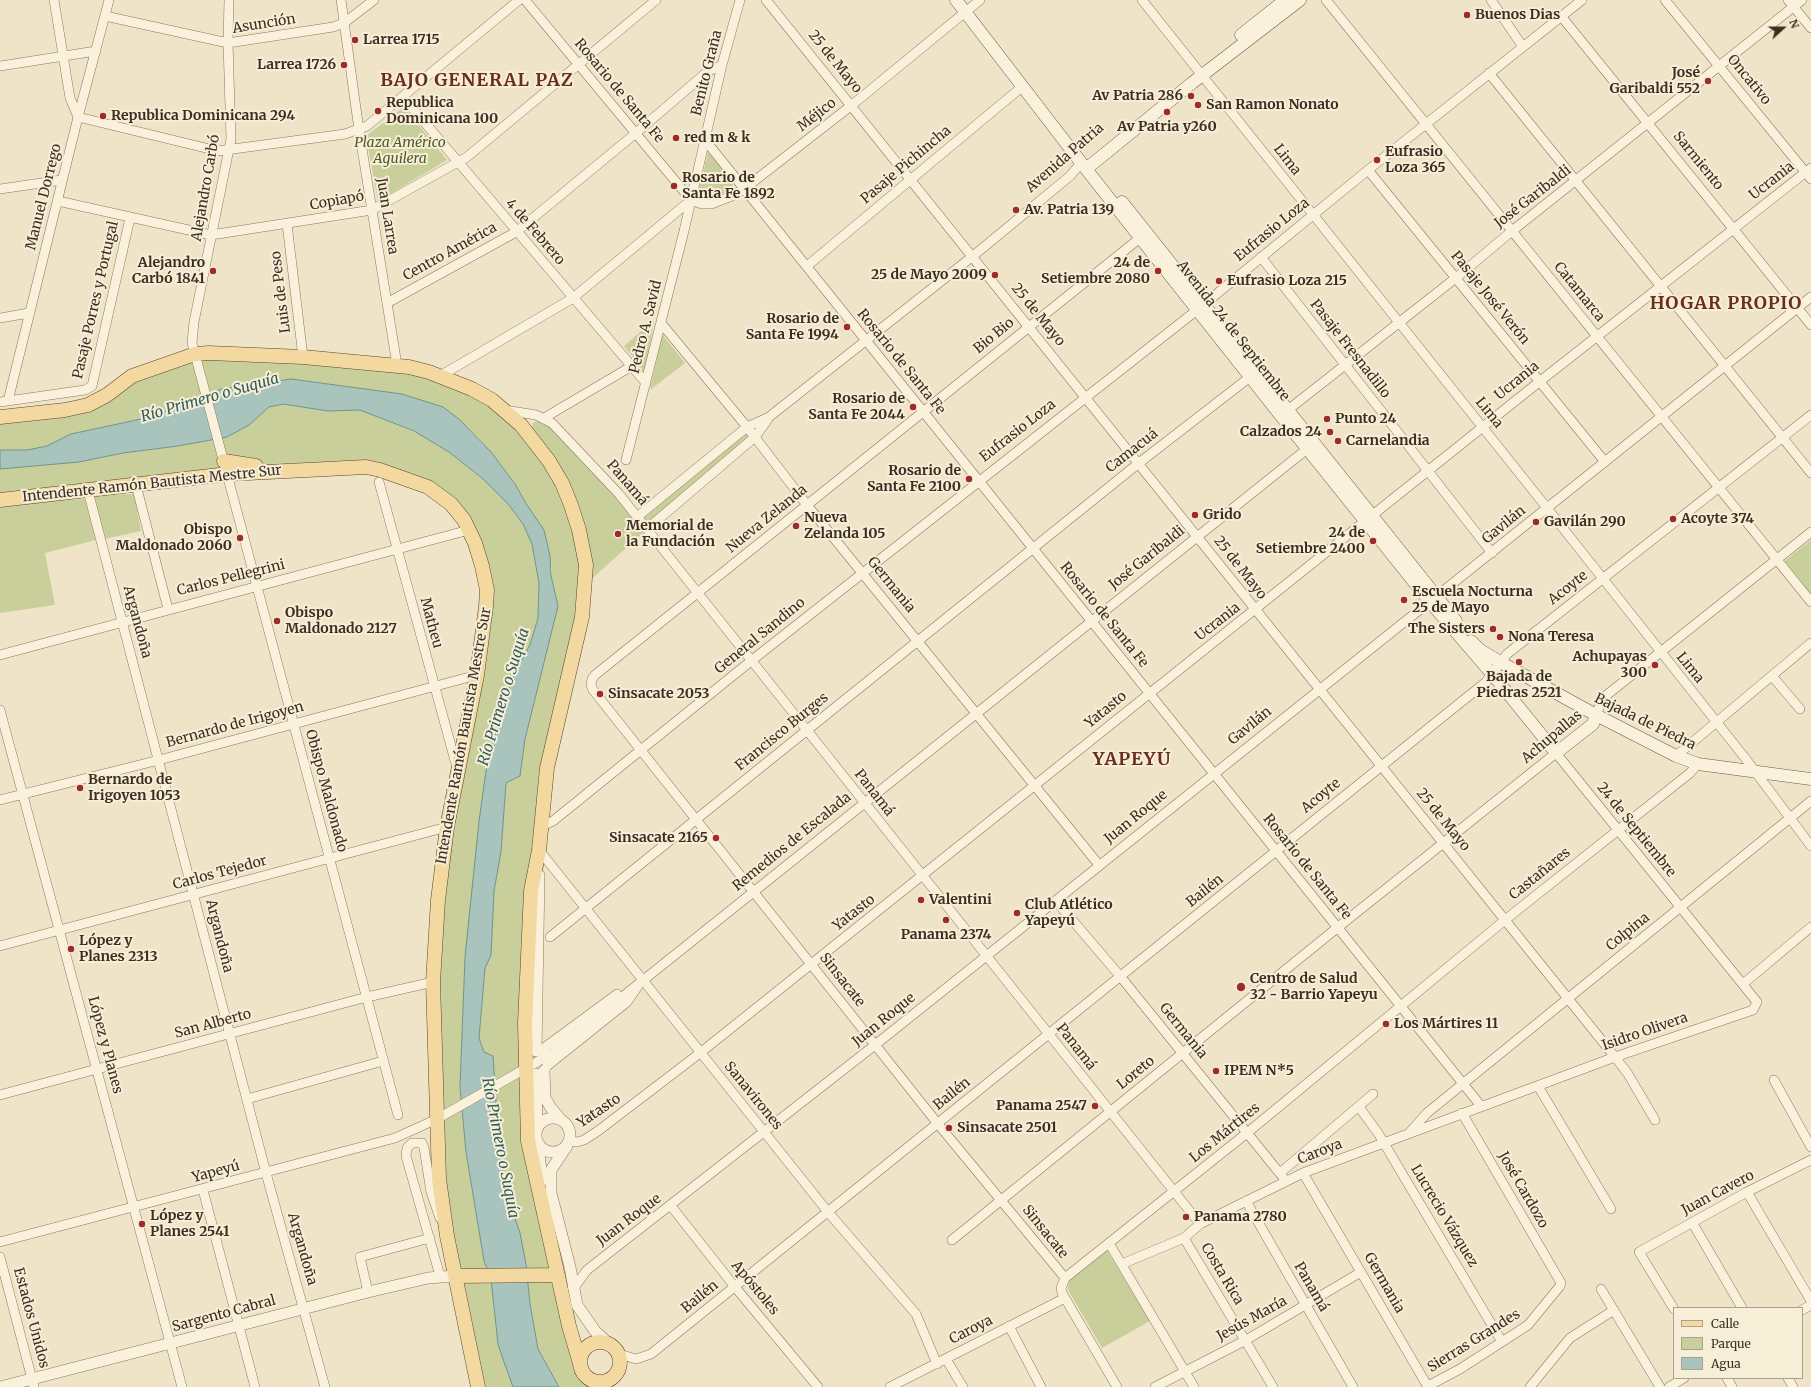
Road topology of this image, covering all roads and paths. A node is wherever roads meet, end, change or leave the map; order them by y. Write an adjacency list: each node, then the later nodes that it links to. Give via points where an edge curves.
1 (54, 0): 31 (street)
2 (109, 0): 24 (street, Manuel Dorrego)
3 (229, 0): 28 (street, Alejandro Carbó)
4 (341, 0): 26 (street, Juan Larrea)
5 (374, 0): 26 (street, Asunción)
6 (519, 0): 39 (street)
7 (525, 0): 32 (street, Rosario de Santa Fe)
8 (656, 0): 32 (street, Copiapó)
9 (747, 0): 22 (street)
10 (766, 0): 40 (street, 25 de Mayo)
11 (956, 0): 23 (main road, Avenida 24 de Septiembre)
12 (980, 0): 23 (street, Méjico)
13 (1142, 0): 36 (street, Lima)
14 (1285, 0): 36 (main road, Avenida Patria)
15 (1300, 0): 36 (main road, Avenida Patria)
16 (1326, 0): 43 (street, Catamarca)
17 (1491, 0): 29 (street)
18 (1582, 0): 25 (street, Eufrasio Loza)
19 (1665, 0): 35 (street, Oncativo)
20 (1802, 0): 21 (street, José Garibaldi)
21 (1791, 3): 27 (street); 35 (street, José Garibaldi)
22 (739, 4): 33 (street, Benito Graña)
23 (966, 12): 38 (main road, Avenida 24 de Septiembre); 40 (street, Méjico)
24 (105, 16): 28 (street, Asunción); 30 (street, Manuel Dorrego)
25 (1561, 16): 29 (street, Eufrasio Loza); 42 (street, Sarmiento)
26 (344, 23): 28 (street, Asunción, via 333,27); 44 (street, Juan Larrea)
27 (1811, 28)
28 (228, 43): 47 (street, Alejandro Carbó)
29 (1523, 47): 37 (street, Eufrasio Loza)
30 (96, 51): 31 (street); 41 (street, Manuel Dorrego)
31 (63, 56): 34 (street); 41 (street, via 70,98)
32 (579, 64): 45 (street, Rosario de Santa Fe); 48 (street, Copiapó)
33 (722, 65): 45 (street, Centro América, via 708,72); 46 (street, Benito Graña)
34 (0, 66)
35 (1720, 66): 42 (street, José Garibaldi); 51 (street, Oncativo)
36 (1200, 72): 49 (main road, Avenida Patria); 60 (street, Lima)
37 (1489, 73): 43 (street, Eufrasio Loza); 54 (street)
38 (1023, 86): 49 (main road, Avenida 24 de Septiembre); 52 (street, Pasaje Pichincha)
39 (403, 97): 44 (street); 48 (street, 4 de Febrero)
40 (852, 105): 52 (street, 25 de Mayo); 56 (street, Méjico)
41 (78, 117): 47 (street, via 218,151); 53 (street, Manuel Dorrego)
42 (1649, 123): 54 (street, José Garibaldi); 63 (street, Sarmiento)
43 (1425, 124): 50 (street, Eufrasio Loza); 64 (street, Catamarca)
44 (359, 130): 47 (street); 59 (street, Juan Larrea)
45 (636, 133): 58 (street, Rosario de Santa Fe); 65 (street, Centro América)
46 (705, 140): 56 (street, Rosario de Santa Fe); 58 (street, Benito Graña)
47 (230, 150): 66 (street, Alejandro Carbó)
48 (459, 163): 59 (street, Copiapó); 65 (street, 4 de Febrero)
49 (1086, 164): 67 (main road, Avenida 24 de Septiembre); 68 (street, Avenida Patria); 76 (main road, Avenida 24 de Septiembre, via 1100,174)
50 (1368, 170): 60 (street, Eufrasio Loza); 71 (street, Pasaje José Verón)
51 (1809, 173): 63 (street, Ucrania)
52 (911, 179): 68 (street, 25 de Mayo); 70 (street, Pasaje Pichincha)
53 (62, 180): 55 (street); 57 (street, Manuel Dorrego)
54 (1577, 180): 64 (street, José Garibaldi); 72 (street)
55 (0, 189)
56 (744, 189): 58 (street, Méjico, via 711,204); 70 (street, Rosario de Santa Fe)
57 (58, 200): 61 (street, Copiapó); 78 (street, Manuel Dorrego)
58 (691, 200): 74 (street); 80 (street, Pedro A. Savid)
59 (372, 210): 62 (street, Copiapó); 75 (street, Juan Larrea)
60 (1313, 215): 69 (street, Eufrasio Loza); 81 (street, Lima)
61 (130, 218): 66 (street, Copiapó); 98 (street, Pasaje Porres y Portugal, via 94,382 89,388)
62 (287, 224): 66 (street, Copiapó); 87 (street, Luis de Peso)
63 (1734, 229): 72 (street, Ucrania); 77 (street, Sarmiento)
64 (1512, 231): 71 (street, José Garibaldi); 84 (street, Catamarca)
65 (516, 232): 74 (street, 4 de Febrero); 75 (street, Centro América)
66 (212, 235): 86 (street, Alejandro Carbó, via 192,333)
67 (1140, 238): 76 (main road, Avenida 24 de Septiembre); 83 (street, Bio Bio)
68 (973, 256): 83 (street, 25 de Mayo); 85 (street, Avenida Patria)
69 (1261, 257): 76 (street, Eufrasio Loza); 88 (street, Pasaje Fresnadillo)
70 (806, 266): 85 (street, Rosario de Santa Fe)
71 (1457, 278): 81 (street, José Garibaldi); 95 (street, Pasaje José Verón)
72 (1661, 286): 84 (street, Ucrania); 89 (street)
73 (1811, 297): 77 (street, Gavilán)
74 (573, 298): 91 (street, 4 de Febrero); 93 (street)
75 (387, 303): 90 (street, Juan Larrea)
76 (1201, 307): 94 (main road, Avenida 24 de Septiembre); 97 (street, Eufrasio Loza); 101 (main road, Avenida 24 de Septiembre)
77 (1797, 308): 82 (street, Sarmiento); 89 (street, Gavilán)
78 (29, 313): 79 (street); 98 (street, Manuel Dorrego)
79 (0, 318)
80 (661, 323): 96 (street, Pedro A. Savid); 107 (street, Germania)
81 (1399, 323): 88 (street, José Garibaldi); 108 (street, Lima)
82 (1811, 325)
83 (1029, 326): 97 (street, 25 de Mayo); 100 (street, Bio Bio)
84 (1597, 336): 95 (street, Ucrania); 103 (street, Catamarca)
85 (866, 340): 100 (street, Rosario de Santa Fe); 105 (street, Avenida Patria)
86 (195, 354): 87 (main road, via 209,352); 92 (street, Alejandro Carbó); 104 (main road, via 132,376 107,395 88,405)
87 (303, 357): 90 (main road)
88 (1345, 365): 101 (street, José Garibaldi); 116 (street, Pasaje Fresnadillo)
89 (1725, 365): 103 (street, Gavilán); 110 (street)
90 (397, 366): 93 (main road)
91 (632, 366): 96 (street, 4 de Febrero); 106 (street)
92 (198, 368): 113 (street, Obispo Maldonado)
93 (440, 376): 99 (main road, via 472,389)
94 (1250, 377): 101 (main road, Avenida 24 de Septiembre); 115 (street, Camacuá)
95 (1539, 382): 108 (street, Ucrania); 114 (street, Pasaje José Verón)
96 (646, 383): 112 (street, Pedro A. Savid)
97 (1085, 396): 115 (street, 25 de Mayo); 118 (street, Eufrasio Loza)
98 (4, 402)
99 (505, 410): 106 (street, Panamá); 184 (main road, via 536,443 562,483 579,530 586,565 582,617 547,768)
100 (922, 412): 118 (street, Rosario de Santa Fe); 124 (street, Nueva Zelanda)
101 (1284, 413): 111 (main road, Avenida 24 de Septiembre)
102 (1811, 415): 110 (street, Acoyte)
103 (1662, 416): 114 (street, Gavilán); 121 (street, Catamarca)
104 (0, 417)
105 (769, 417): 107 (street); 109 (street)
106 (544, 418): 126 (street, Panamá, via 559,429)
107 (747, 427): 109 (street, Germania); 126 (street)
108 (1482, 427): 116 (street, Ucrania); 125 (street, Lima)
109 (755, 437): 124 (street, Germania); 128 (street)
110 (1783, 437): 117 (street); 121 (street, Acoyte)
111 (1311, 446): 127 (main road, Avenida 24 de Septiembre); 131 (street, José Garibaldi)
112 (626, 460)
113 (224, 462): 120 (main road, Intendente Ramón Bautista Mestre Sur); 129 (main road, Intendente Ramón Bautista Mestre Sur, via 282,470 366,467 380,470 440,494 459,513); 138 (street, Obispo Maldonado)
114 (1605, 462): 125 (street, Gavilán)
115 (1139, 464): 131 (street, 25 de Mayo); 133 (street, Camacuá)
116 (1428, 471): 127 (street, Ucrania); 134 (street, Pasaje Fresnadillo)
117 (1811, 473)
118 (978, 481): 133 (street, Rosario de Santa Fe); 136 (street, General Sandino)
119 (378, 482): 132 (street, Matheu)
120 (136, 485): 122 (main road, Intendente Ramón Bautista Mestre Sur); 142 (street)
121 (1719, 487): 135 (street, Catamarca); 137 (street, Acoyte)
122 (88, 491): 123 (main road, Intendente Ramón Bautista Mestre Sur); 145 (street, Argandoña)
123 (0, 500)
124 (807, 505): 136 (street, Germania); 139 (street, Nueva Zelanda)
125 (1547, 508): 134 (street, Gavilán); 137 (street, Lima)
126 (637, 517): 128 (street, Panamá)
127 (1369, 518): 140 (main road, Avenida 24 de Septiembre); 143 (street, Ucrania)
128 (647, 529): 139 (street, Panamá)
129 (469, 530): 132 (street, Carlos Pellegrini); 152 (main road, Intendente Ramón Bautista Mestre Sur, via 479,554 486,590)
130 (1811, 532): 135 (street, Achupallas)
131 (1197, 536): 143 (street, 25 de Mayo); 144 (street, José Garibaldi)
132 (396, 549): 138 (street, Carlos Pellegrini); 156 (street, Matheu)
133 (1033, 549): 144 (street, Rosario de Santa Fe); 146 (street, Francisco Burges)
134 (1492, 553): 140 (street, Gavilán)
135 (1776, 559): 141 (street, Catamarca); 148 (street, Achupallas)
136 (862, 573): 146 (street, Germania); 150 (street, General Sandino)
137 (1603, 579): 148 (street, Lima); 151 (street, Acoyte)
138 (257, 586): 142 (street, Carlos Pellegrini); 164 (street, Obispo Maldonado)
139 (698, 593): 150 (street, Panamá); 155 (street, Nueva Zelanda)
140 (1433, 599): 151 (main road, Avenida 24 de Septiembre, via 1474,645); 153 (main road, Avenida 24 de Septiembre); 157 (street, Gavilán)
141 (1811, 602)
142 (168, 609): 145 (street, Carlos Pellegrini)
143 (1256, 610): 157 (street, 25 de Mayo); 158 (street, Ucrania)
144 (1091, 621): 158 (street, Rosario de Santa Fe); 161 (street, Remedios de Escalada)
145 (123, 622): 149 (street, Carlos Pellegrini); 169 (street, Argandoña)
146 (918, 641): 161 (street, Germania); 165 (street, Francisco Burges)
147 (1811, 642): 154 (street)
148 (1660, 653): 162 (street, Achupallas, via 1603,698); 163 (street, Lima)
149 (0, 655)
150 (751, 661): 165 (street, Panamá); 166 (street, General Sandino)
151 (1500, 662): 153 (street, Acoyte); 162 (main road, Bajada de Piedra)
152 (477, 674): 156 (street, Bernardo de Irigoyen); 172 (main road, Intendente Ramón Bautista Mestre Sur)
153 (1493, 675): 167 (main road, 24 de Septiembre); 171 (street, Acoyte)
154 (1772, 676): 159 (street); 163 (street)
155 (592, 679): 166 (street, Sinsacate, via 592,690)
156 (434, 686): 164 (street, Bernardo de Irigoyen); 172 (street, Matheu)
157 (1319, 688): 171 (street, 25 de Mayo); 174 (street, Gavilán)
158 (1149, 694): 174 (street, Rosario de Santa Fe); 176 (street, Yatasto)
159 (1800, 709)
160 (0, 710): 177 (street, López y Planes)
161 (976, 713): 176 (street, Germania); 180 (street, Remedios de Escalada)
162 (1596, 715): 167 (main road, Achupallas, via 1593,724); 168 (main road, Bajada de Piedra)
163 (1716, 722): 168 (street); 173 (street, Lima)
164 (294, 723): 169 (street, Bernardo de Irigoyen); 190 (street, Obispo Maldonado)
165 (807, 730): 180 (street, Panamá); 182 (street, Francisco Burges)
166 (641, 751): 182 (street, Sinsacate); 184 (street, General Sandino, via 553,821)
167 (1556, 753): 185 (street, 24 de Septiembre); 186 (street, Achupallas)
168 (1676, 756): 170 (main road, Bajada de Piedra)
169 (160, 760): 177 (street, Bernardo de Irigoyen); 194 (street, Argandoña)
170 (1698, 764): 173 (main road, Bajada de Piedra); 185 (street, Castañares)
171 (1381, 766): 186 (street, 25 de Mayo); 189 (street, Acoyte)
172 (458, 771): 183 (main road, Intendente Ramón Bautista Mestre Sur)
173 (1753, 771): 175 (main road, Bajada de Piedra); 181 (street, Lima)
174 (1213, 774): 189 (street, Rosario de Santa Fe); 191 (street, Juan Roque)
175 (1811, 779)
176 (1035, 786): 191 (street, Germania); 192 (street, Yatasto)
177 (22, 794): 178 (street, Bernardo de Irigoyen); 201 (street, López y Planes)
178 (0, 800)
179 (1811, 800): 181 (street, Colpina)
180 (864, 803): 192 (street, Panamá); 193 (street, Remedios de Escalada)
181 (1789, 819): 187 (street, Lima); 197 (street, Colpina)
182 (696, 820): 193 (street, Sinsacate); 196 (street, Francisco Burges)
183 (447, 827): 190 (street, Carlos Tejedor); 208 (main road, Intendente Ramón Bautista Mestre Sur, via 438,900)
184 (540, 827): 188 (main road)
185 (1616, 830): 197 (street, 24 de Septiembre); 198 (street, Castañares)
186 (1444, 843): 198 (street, 25 de Mayo); 200 (street, Achupallas)
187 (1811, 846)
188 (539, 850): 196 (street, Sanavirones); 217 (street); 223 (main road, via 530,902 525,1023)
189 (1276, 851): 200 (street, Rosario de Santa Fe); 206 (street, Bailén)
190 (330, 858): 194 (street, Carlos Tejedor); 210 (street, Obispo Maldonado)
191 (1099, 865): 195 (street, Juan Roque)
192 (922, 876): 204 (street, Panamá); 205 (street, Yatasto)
193 (753, 892): 205 (street, Sinsacate); 207 (street, Remedios de Escalada)
194 (194, 894): 201 (street, Carlos Tejedor); 214 (street, Argandoña)
195 (1056, 901): 204 (street, Juan Roque); 206 (street, Germania)
196 (586, 908): 202 (street, Francisco Burges); 207 (street, Sanavirones)
197 (1680, 908): 209 (street, 24 de Septiembre); 211 (street, Colpina)
198 (1505, 920): 211 (street, 25 de Mayo); 213 (street, Castañares)
199 (1811, 927): 209 (street)
200 (1337, 928): 213 (street, Rosario de Santa Fe); 219 (street, Loreto)
201 (59, 930): 203 (street, Carlos Tejedor); 222 (street, López y Planes)
202 (550, 937)
203 (0, 946)
204 (986, 956): 215 (street, Panamá); 216 (street, Juan Roque)
205 (812, 964): 216 (street, Sinsacate); 218 (street, Yatasto)
206 (1120, 976): 215 (street, Bailén); 219 (street, Germania)
207 (642, 980): 217 (street, Remedios de Escalada, via 625,988 541,1050); 218 (street, Sanavirones); 223 (street, Remedios de Escalada); 223 (street, Remedios de Escalada, via 627,1002 547,1066)
208 (433, 982): 210 (street, San Alberto); 235 (main road, Intendente Ramón Bautista Mestre Sur)
209 (1743, 984): 212 (street, 24 de Septiembre)
210 (367, 997): 214 (street, San Alberto); 221 (street, Obispo Maldonado)
211 (1568, 999): 220 (street, 25 de Mayo); 225 (street, Colpina)
212 (1756, 1002): 220 (street, Isidro Olivera, via 1753,1010)
213 (1400, 1006): 225 (street, Rosario de Santa Fe); 242 (street, Los Mártires)
214 (230, 1034): 222 (street, San Alberto); 229 (street, Argandoña)
215 (1048, 1034): 232 (street, Panamá); 238 (street, Bailén)
216 (875, 1045): 238 (street, Sinsacate); 240 (street, Juan Roque)
217 (536, 1051)
218 (700, 1053): 240 (street, Sanavirones); 245 (street, Yatasto, via 598,1131 584,1140)
219 (1182, 1053): 232 (street, Loreto); 242 (street, Germania)
220 (1615, 1057): 226 (street, Isidro Olivera); 237 (street, 25 de Mayo)
221 (383, 1061): 229 (street); 234 (street, Obispo Maldonado)
222 (97, 1069): 227 (street, San Alberto); 258 (street, López y Planes)
223 (532, 1071): 235 (street, Yapeyú); 236 (street, via 545,1098); 239 (street); 263 (main road, via 528,1141)
224 (1774, 1080): 246 (street)
225 (1462, 1084): 230 (street, Rosario de Santa Fe); 241 (street, Colpina)
226 (1538, 1086): 230 (street, Caroya); 259 (street)
227 (0, 1094)
228 (1373, 1094): 231 (street)
229 (247, 1099): 248 (street, Argandoña)
230 (1481, 1106): 233 (street, Caroya)
231 (1358, 1107): 243 (street, Lucrecio Vázquez); 249 (street)
232 (1110, 1112): 253 (street, Panamá); 255 (street, Loreto)
233 (1462, 1113): 241 (street, Caroya); 277 (street, José Cardozo)
234 (398, 1115)
235 (437, 1119): 248 (street, Yapeyú, via 395,1138); 264 (main road, Intendente Ramón Bautista Mestre Sur, via 439,1179)
236 (561, 1120): 239 (street, via 550,1118); 245 (street, via 570,1131)
237 (1655, 1120)
238 (938, 1124): 255 (street, Sinsacate); 260 (street, Bailén)
239 (537, 1128): 244 (street)
240 (764, 1132): 257 (street, Juan Roque); 260 (street, Sanavirones)
241 (1410, 1132): 243 (street, Caroya)
242 (1248, 1133): 249 (street, Germania); 253 (street, Los Mártires)
243 (1384, 1143): 250 (street, Caroya); 292 (street, Lucrecio Vázquez)
244 (538, 1144): 245 (street, via 552,1152 558,1152); 263 (street)
245 (568, 1144): 280 (street, via 551,1170 550,1187)
246 (1811, 1147)
247 (1810, 1164): 254 (street, Juan Cavero)
248 (266, 1173): 252 (street, Yapeyú); 287 (street, Argandoña)
249 (1280, 1173): 251 (street, Germania)
250 (1303, 1173): 251 (street, Caroya); 272 (street, Germania)
251 (1286, 1181): 256 (street, Caroya)
252 (203, 1190): 258 (street, Yapeyú); 289 (street)
253 (1174, 1191): 262 (street, Panamá); 269 (street, Los Mártires)
254 (1747, 1192): 261 (street, Juan Cavero); 283 (street)
255 (1001, 1200): 267 (street, Loreto); 276 (street, Sinsacate)
256 (1246, 1201): 262 (street, Caroya); 284 (street, Panamá)
257 (671, 1206): 278 (street, Apóstoles); 280 (street, Juan Roque, via 587,1270)
258 (134, 1208): 268 (street, Yapeyú); 293 (street, López y Planes)
259 (1611, 1209)
260 (828, 1212): 278 (street, Bailén); 297 (street, Sanavirones, via 916,1314)
261 (1692, 1222): 285 (street, Juan Cavero, via 1640,1252); 286 (street)
262 (1200, 1224): 266 (street, Caroya)
263 (548, 1231): 273 (main road)
264 (447, 1236): 265 (street, via 434,1202 424,1148 422,1143 415,1142 407,1148 406,1156); 275 (main road, Intendente Ramón Bautista Mestre Sur)
265 (430, 1238): 274 (street); 281 (street, via 360,1258)
266 (1184, 1238): 271 (street, Caroya); 291 (street, Costa Rica)
267 (952, 1240)
268 (0, 1242)
269 (1109, 1243): 271 (street); 276 (street, Los Mártires)
270 (0, 1257): 301 (street, Estados Unidos)
271 (1122, 1264): 298 (street)
272 (1361, 1272): 284 (street, Jesús María); 302 (street, Germania)
273 (558, 1275): 275 (main road); 299 (main road)
274 (440, 1276): 275 (street, Sargento Cabral); 281 (street, Sargento Cabral)
275 (455, 1276): 307 (main road, Intendente Ramón Bautista Mestre Sur)
276 (1065, 1278): 282 (street, Sinsacate, via 1061,1288)
277 (1560, 1280): 292 (street, Sierras Grandes, via 1560,1286 1532,1321)
278 (735, 1287): 295 (street, Bailén, via 646,1357 631,1359); 308 (street, Apóstoles)
279 (1601, 1288): 288 (street)
280 (573, 1289): 294 (street, via 580,1310)
281 (368, 1292): 287 (street, Sargento Cabral)
282 (1064, 1298): 290 (street, Caroya); 312 (street)
283 (1811, 1301)
284 (1305, 1305): 291 (street, Jesús María); 316 (street, Panamá)
285 (1673, 1307)
286 (1741, 1307)
287 (304, 1309): 289 (street, Sargento Cabral); 306 (street, Argandoña)
288 (1614, 1310): 317 (street, via 1570,1338); 318 (street)
289 (238, 1326): 293 (street, Sargento Cabral); 305 (street)
290 (1009, 1326): 296 (street, Caroya); 311 (street)
291 (1246, 1340): 298 (street, Jesús María); 315 (street, Costa Rica)
292 (1502, 1342): 302 (street, Sierras Grandes)
293 (170, 1344): 301 (street, Sargento Cabral); 304 (street, López y Planes)
294 (609, 1344): 295 (main road); 299 (main road, via 596,1342 581,1355)
295 (618, 1354): 299 (main road, via 619,1367 612,1378 599,1382)
296 (946, 1359): 297 (street, Caroya); 310 (street)
297 (937, 1364): 309 (street, Caroya)
298 (1185, 1372): 313 (street, Jesús María); 314 (street)
299 (588, 1377)
300 (1682, 1379): 319 (street)
301 (33, 1383): 303 (street, Sargento Cabral)
302 (1425, 1386)
303 (2, 1387)
304 (182, 1387)
305 (254, 1387)
306 (325, 1387)
307 (478, 1387)
308 (818, 1387)
309 (890, 1387)
310 (963, 1387)
311 (1041, 1387)
312 (1117, 1387)
313 (1155, 1387)
314 (1194, 1387)
315 (1273, 1387)
316 (1352, 1387)
317 (1530, 1387)
318 (1660, 1387)
319 (1669, 1387)

